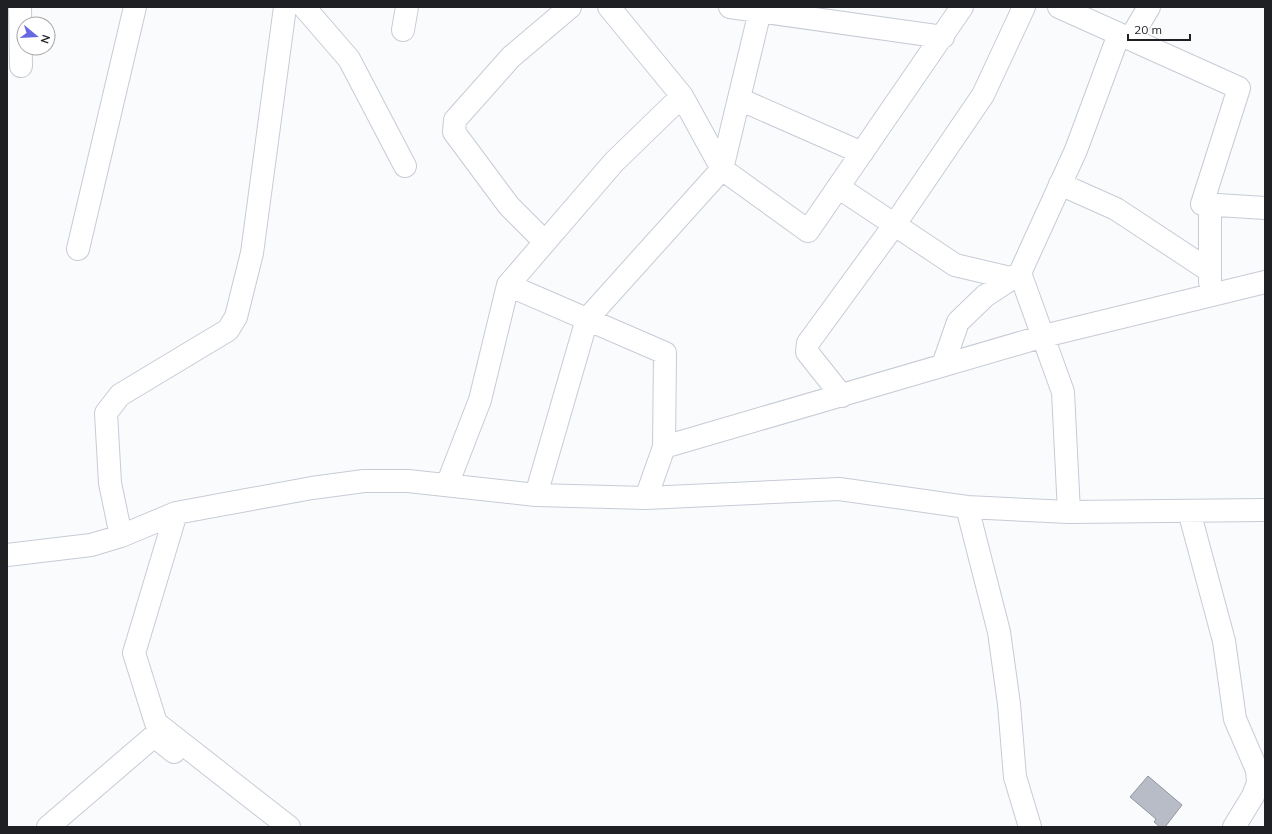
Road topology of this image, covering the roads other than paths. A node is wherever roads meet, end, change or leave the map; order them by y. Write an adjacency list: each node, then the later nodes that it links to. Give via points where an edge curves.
1 (135, 7): 29 (street)
2 (285, 7): 48 (street, via 252,253 236,317 228,330 120,394 106,413 110,483)
3 (304, 7): 21 (street, via 349,59)
4 (407, 7): 14 (street)
5 (570, 7): 28 (street, via 511,57 455,120 453,126 454,132 509,206)
6 (609, 7): 18 (street)
7 (730, 7): 12 (street)
8 (962, 7): 15 (street)
9 (1024, 7): 27 (street, via 983,95)
10 (1059, 7): 16 (street)
11 (1149, 7): 16 (street)
12 (761, 9): 15 (street); 19 (street)
13 (16, 13): 17 (street)
14 (403, 30)
15 (942, 37): 20 (street)
16 (1125, 37): 23 (street); 25 (street, via 1239,88 1202,204)
17 (20, 66)
18 (682, 96): 22 (street); 28 (street, via 614,162)
19 (739, 98): 20 (street); 22 (street)
20 (862, 153): 24 (street)
21 (405, 166)
22 (722, 169): 24 (street, via 808,231); 35 (street)
23 (1060, 184): 30 (street, via 1116,209); 31 (street)
24 (838, 187): 27 (street)
25 (1210, 204): 26 (street); 30 (street)
26 (1265, 208)
27 (894, 224): 31 (street, via 955,265); 38 (street, via 808,343 807,352)
28 (545, 242): 33 (street)
29 (78, 249)
30 (1210, 271): 34 (street)
31 (1015, 276): 36 (street); 37 (street, via 985,296 958,322)
32 (1265, 282): 34 (street)
33 (508, 285): 35 (street); 40 (street, via 480,400)
34 (1210, 295): 36 (street)
35 (587, 319): 39 (street, via 665,353); 41 (street)
36 (1044, 336): 37 (street); 47 (street, via 1063,392)
37 (943, 365): 38 (street)
38 (842, 396): 39 (street)
39 (664, 446): 42 (street)
40 (447, 485): 41 (street); 46 (street, via 408,481 364,482 312,488)
41 (536, 495): 42 (street)
42 (646, 498): 43 (street, via 839,489)
43 (967, 507): 47 (street); 54 (street, via 999,632 1009,704 1015,777)
44 (1265, 510): 45 (street)
45 (1189, 511): 47 (street); 50 (street, via 1224,641 1235,719 1257,770)
46 (176, 512): 48 (street); 53 (street, via 134,653 156,723)
47 (1070, 512)
48 (121, 536): 49 (street, via 91,545)
49 (7, 555)
50 (1259, 789): 55 (street); 56 (street)
51 (58, 824): 52 (street, via 154,736)
52 (265, 827)
53 (289, 827)
54 (1030, 827)
55 (1234, 827)
56 (1254, 827)

